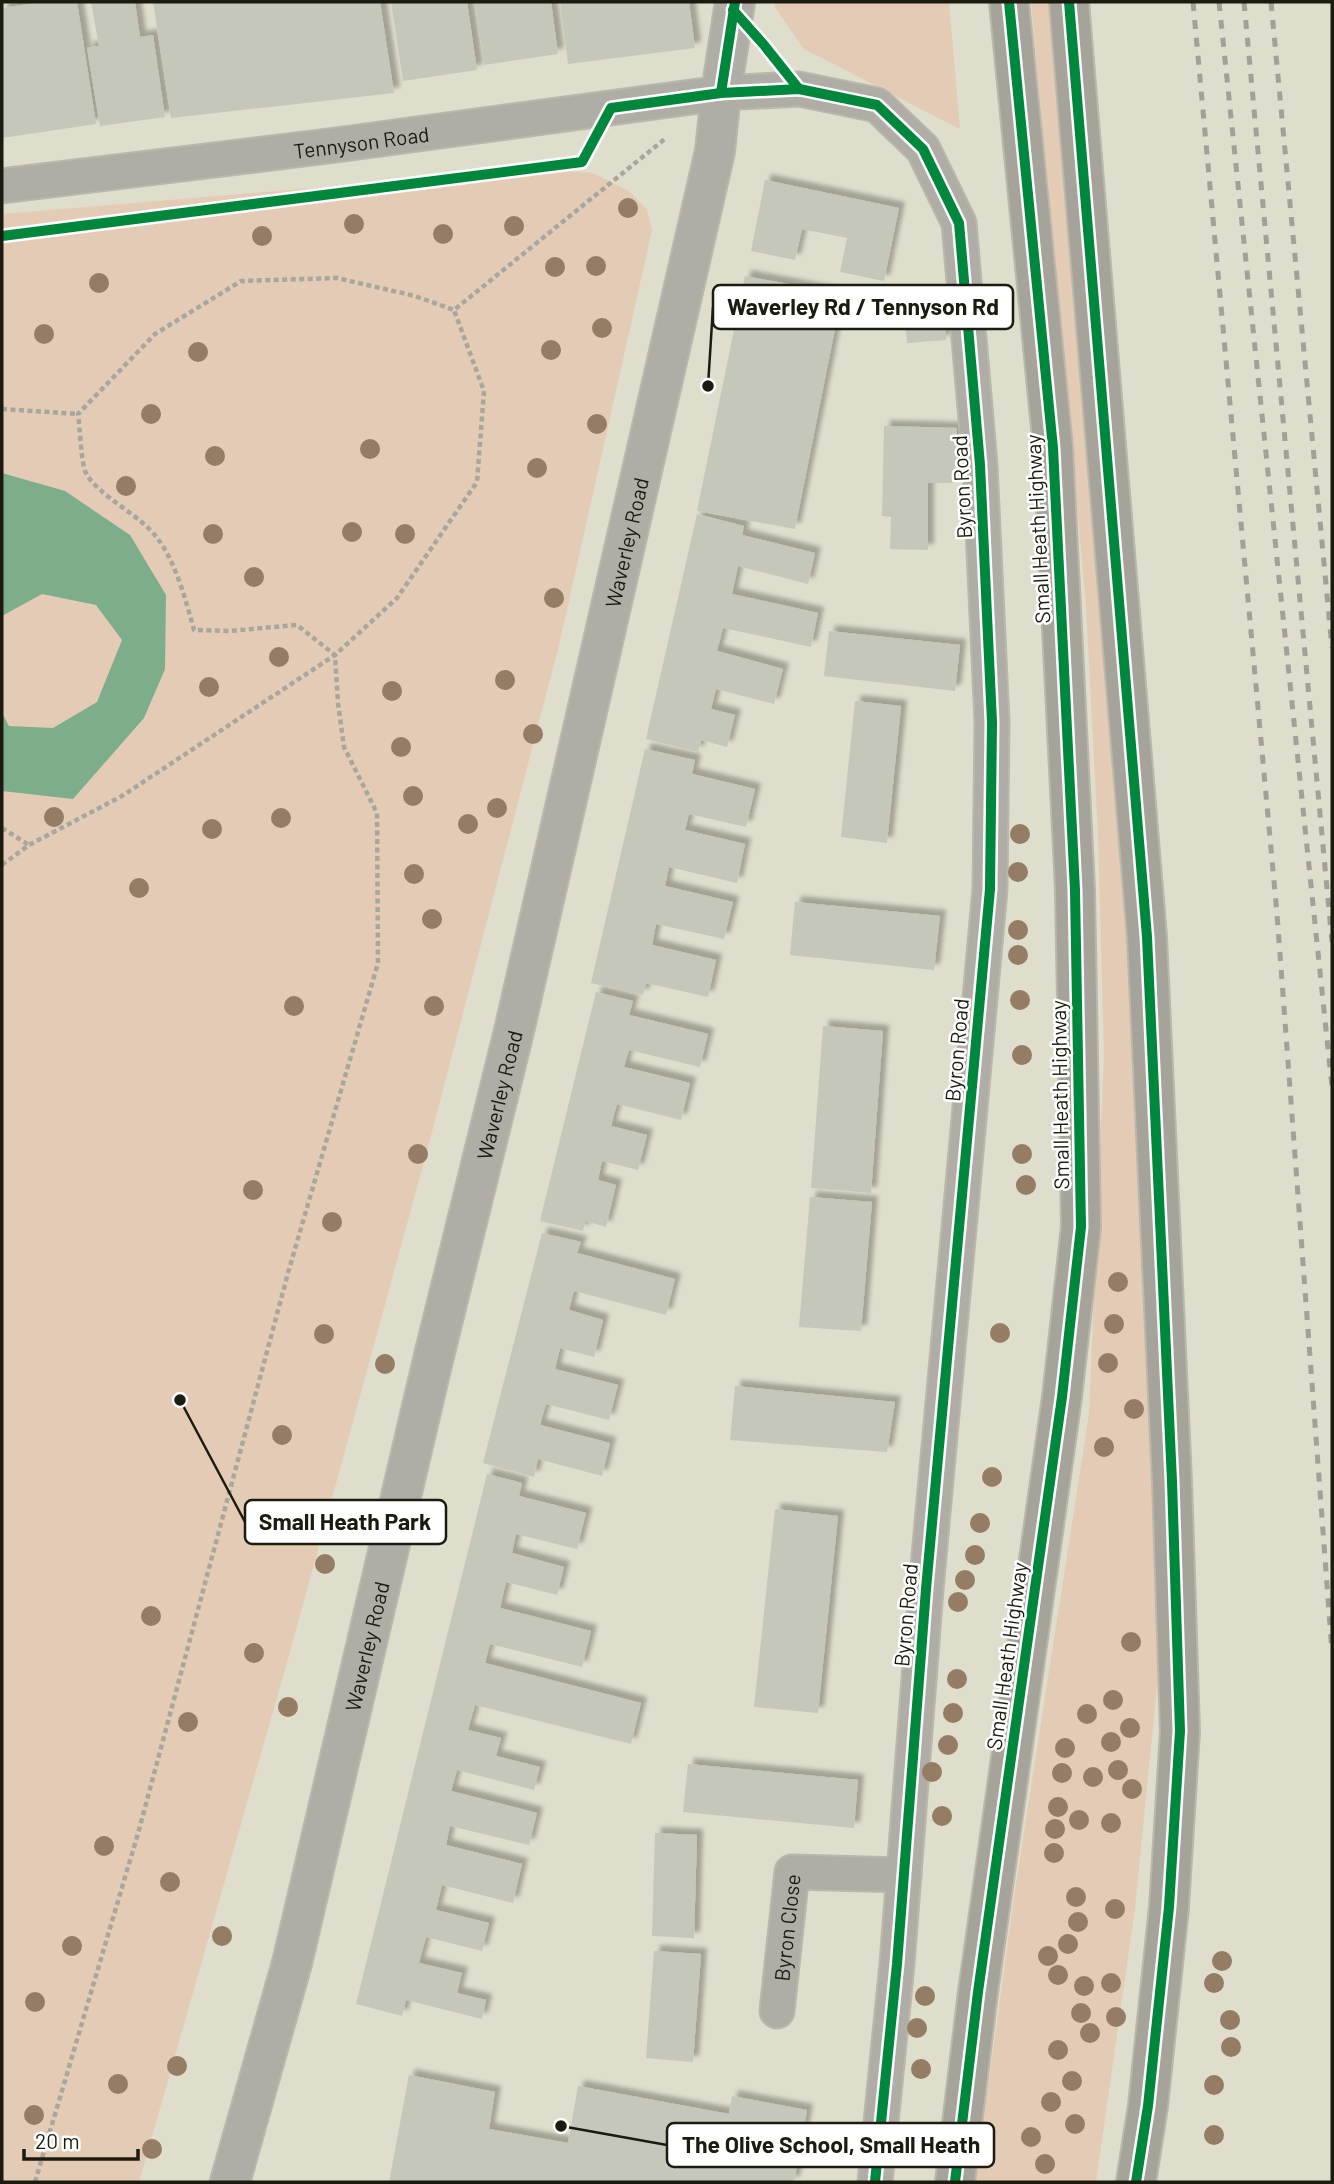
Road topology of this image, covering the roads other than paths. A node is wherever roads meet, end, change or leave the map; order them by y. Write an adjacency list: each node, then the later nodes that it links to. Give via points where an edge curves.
1 (734, 2): 4 (street, Waverley Road)
2 (1009, 2): 10 (highway, Small Heath Highway, via 1053,448 1075,890 1080,1227 1062,1397)
3 (1069, 2): 11 (highway, via 1147,937 1180,1731 1169,1907)
4 (721, 93): 5 (street, Tennyson Road); 6 (street, Byron Road, via 799,89 877,105 923,149 959,223 980,465 991,695 990,889); 8 (street, Waverley Road, via 715,151 517,1017 292,1963)
5 (2, 186)
6 (904, 1875): 7 (street, Byron Close, via 792,1872); 9 (street, Byron Road)
7 (777, 2011)
8 (230, 2182)
9 (875, 2182)
10 (955, 2182)
11 (1136, 2182)

